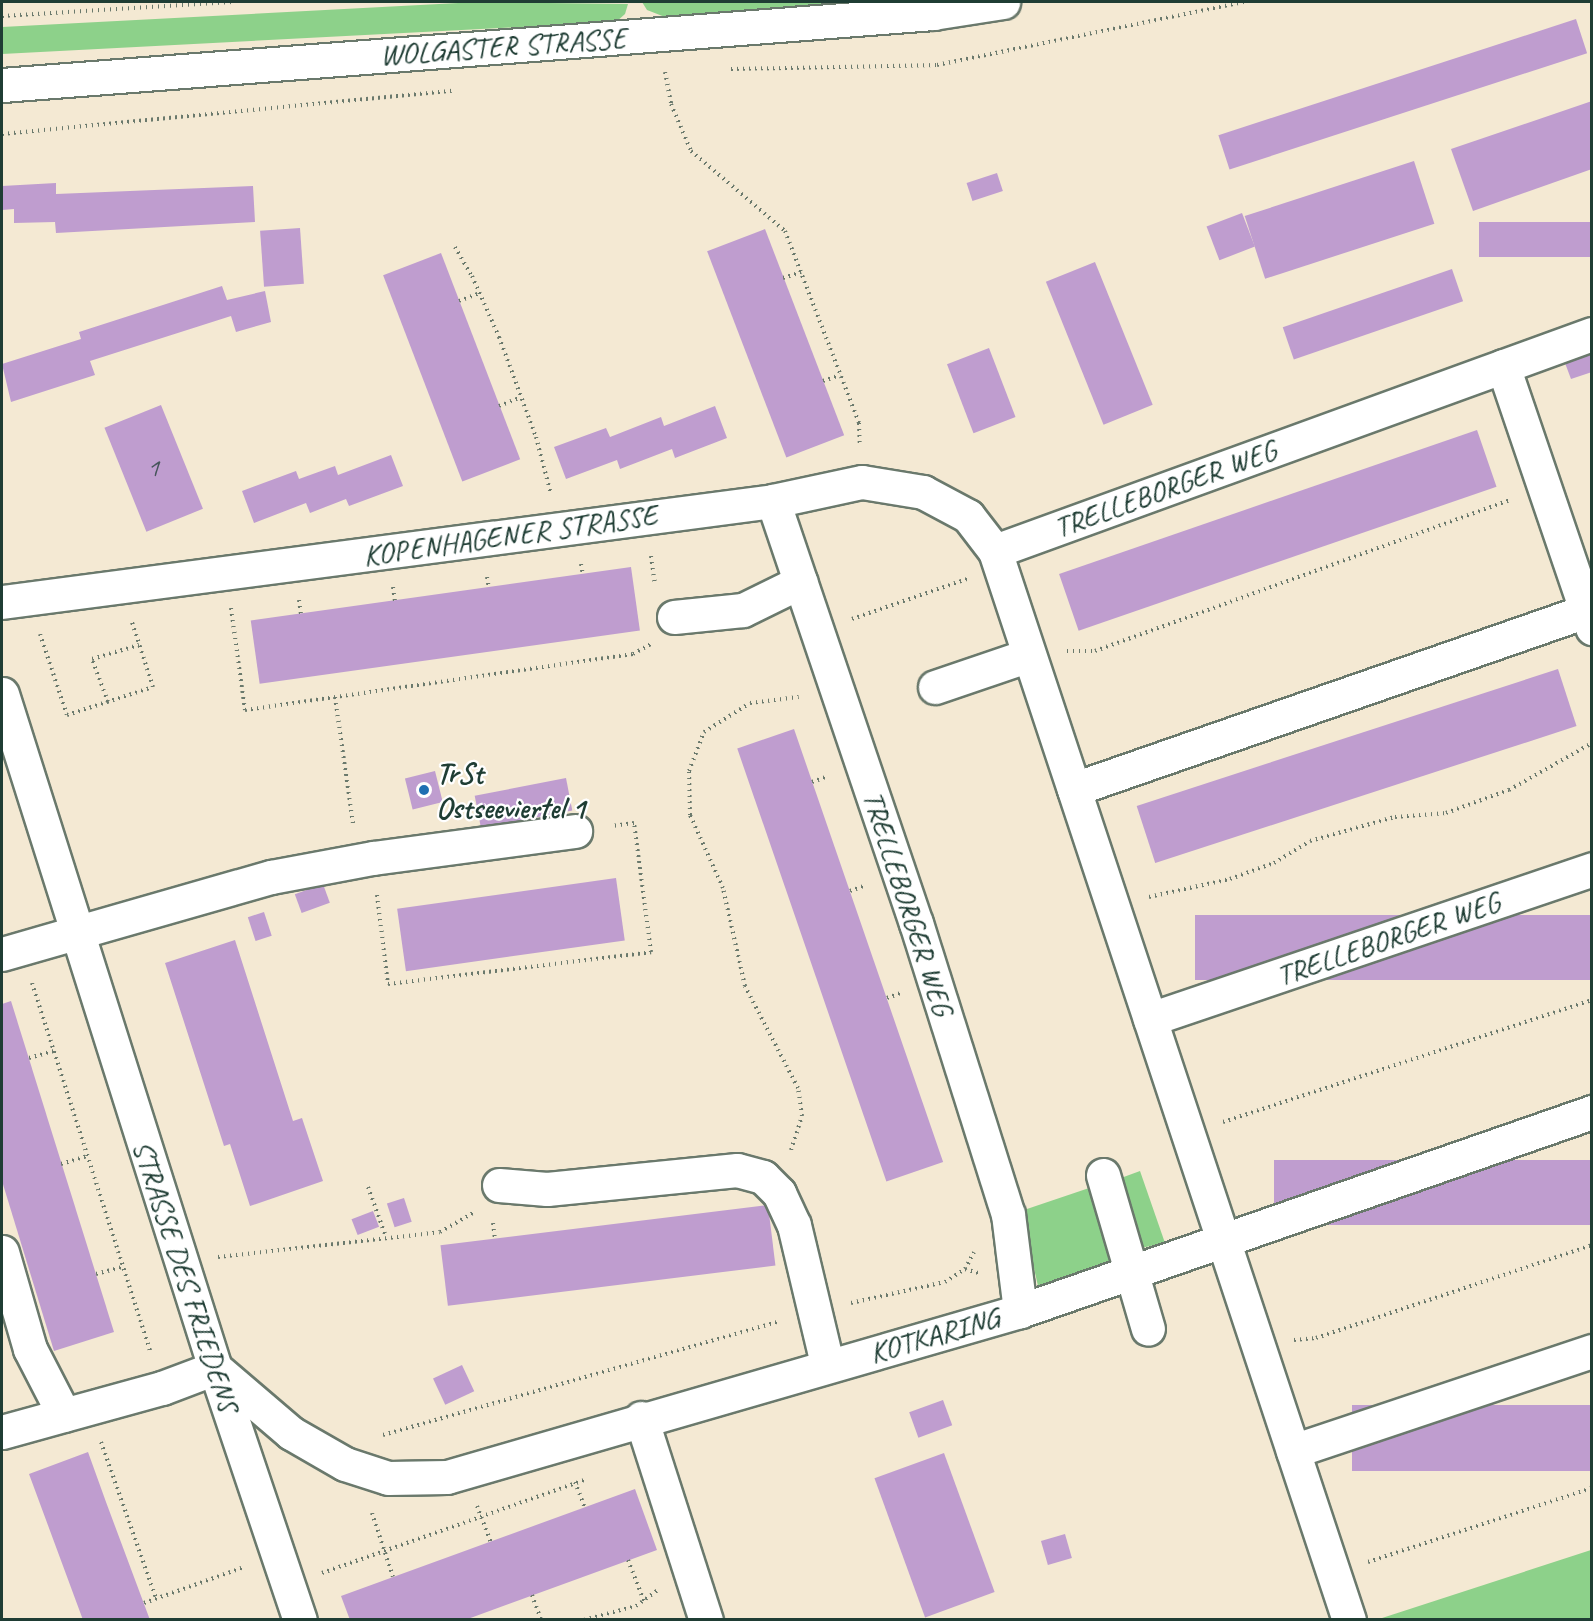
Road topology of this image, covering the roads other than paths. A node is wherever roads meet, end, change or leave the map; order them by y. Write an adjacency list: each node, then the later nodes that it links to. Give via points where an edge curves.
1 (1003, 2): 2 (street, WOLGASTER STRASSE, via 933,13)
2 (2, 85)
3 (1592, 334): 4 (street, TRELLEBORGER WEG)
4 (1503, 366): 6 (street, TRELLEBORGER WEG); 9 (street)
5 (773, 501): 6 (street, KOPENHAGENER STRASSE, via 862,482 922,492 968,516); 7 (street, TRELLEBORGER WEG); 8 (street, KOPENHAGENER STRASSE)
6 (998, 559): 11 (street)
7 (800, 582): 10 (street, via 743,610); 26 (street, TRELLEBORGER WEG, via 1008,1214)
8 (15, 600)
9 (1589, 620): 14 (street)
10 (665, 629)
11 (1028, 652): 12 (street); 14 (street)
12 (935, 687)
13 (2, 694): 17 (street, STRASSE DES FRIEDENS)
14 (1074, 789): 19 (street)
15 (575, 831): 17 (street, via 271,877)
16 (1592, 869): 19 (street, TRELLEBORGER WEG)
17 (76, 931): 18 (street); 30 (street, STRASSE DES FRIEDENS)
18 (11, 951)
19 (1150, 1019): 23 (street)
20 (1592, 1112): 23 (street)
21 (1104, 1175): 25 (street)
22 (499, 1185): 29 (street, via 547,1189 737,1170 763,1177 779,1193 794,1225)
23 (1224, 1241): 25 (street, KOTKARING); 34 (street)
24 (2, 1252): 31 (street, via 30,1349)
25 (1132, 1272): 26 (street, KOTKARING); 27 (street)
26 (1020, 1311): 29 (street, KOTKARING)
27 (1148, 1329)
28 (1592, 1351): 34 (street)
29 (827, 1364): 32 (street, KOTKARING)
30 (215, 1368): 31 (street, via 162,1388); 32 (street, KOTKARING, via 291,1433 345,1464 388,1478 447,1477); 35 (street, STRASSE DES FRIEDENS)
31 (76, 1411): 33 (street)
32 (641, 1418): 36 (street)
33 (2, 1432)
34 (1293, 1451): 37 (street)
35 (300, 1620)
36 (706, 1620)
37 (1349, 1620)

